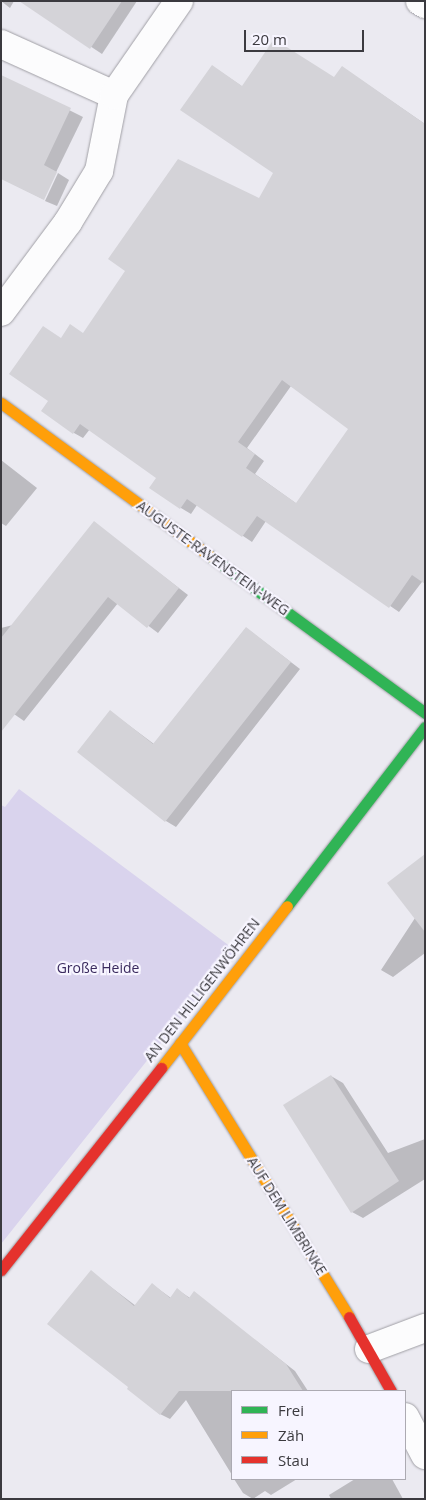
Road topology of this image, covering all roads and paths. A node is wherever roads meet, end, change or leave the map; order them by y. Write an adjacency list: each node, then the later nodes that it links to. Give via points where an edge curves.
1 (179, 1): 5 (street)
2 (420, 1): 3 (street)
3 (425, 4)
4 (1, 44): 5 (street)
5 (114, 95): 6 (street, via 99,171 68,222)
6 (1, 312)
7 (1, 403): 8 (street, AUGUSTE-RAVENSTEIN-WEG)
8 (425, 713)
9 (425, 727): 10 (street, AN DEN HILLIGENWÖHREN)
10 (180, 1043): 11 (street, AN DEN HILLIGENWÖHREN); 13 (street, AUF DEM LIMBRINKE)
11 (1, 1270)
12 (425, 1328): 13 (street)
13 (369, 1349): 14 (street, AUF DEM LIMBRINKE)
14 (390, 1390)
15 (406, 1419): 16 (street)
16 (425, 1456)

